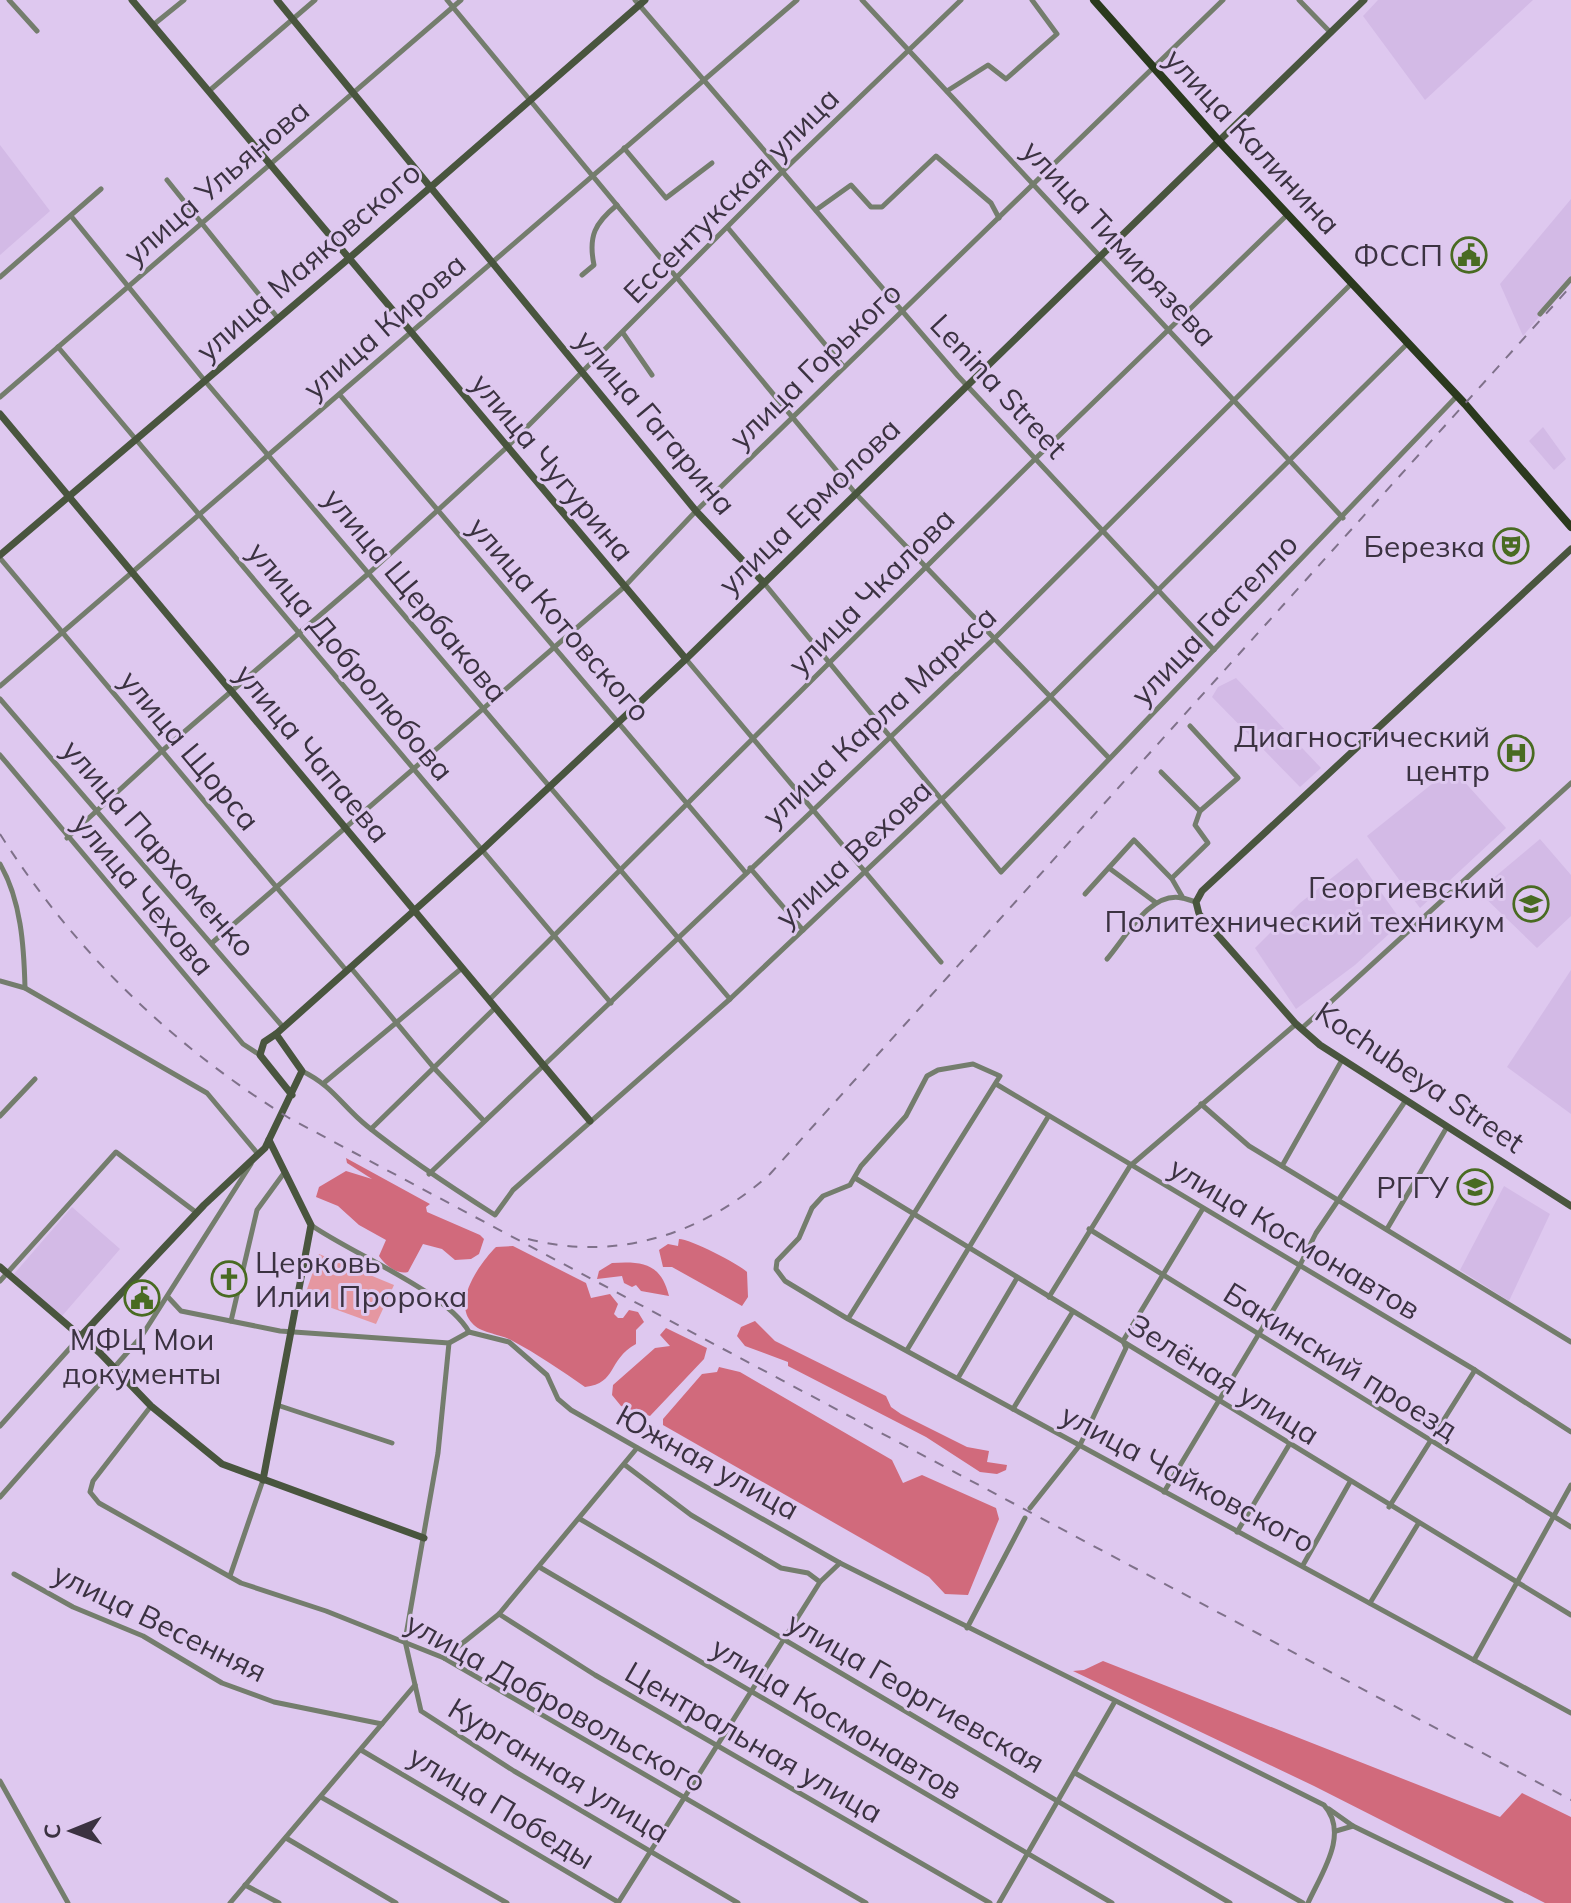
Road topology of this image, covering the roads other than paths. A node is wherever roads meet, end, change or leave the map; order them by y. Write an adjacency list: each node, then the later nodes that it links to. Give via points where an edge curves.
1 (9, 0): 20 (street)
2 (132, 0): 19 (street, улица Чугурина)
3 (184, 0): 19 (street)
4 (277, 0): 18 (street, улица Гагарина)
5 (315, 0): 18 (street)
6 (447, 0): 17 (street)
7 (461, 0): 17 (street, улица Ульянова)
8 (797, 0): 24 (street, улица Кирова)
9 (862, 0): 22 (street, улица Тимирязева)
10 (961, 0): 22 (street, Ессентукская улица)
11 (1032, 0): 25 (street, via 1057,34 1006,79 988,65)
12 (1094, 0): 23 (main road, улица Калинина)
13 (1223, 0): 23 (street, улица Горького)
14 (1299, 0): 21 (street)
15 (1364, 0): 21 (street, улица Ермолова)
16 (639, 2): 24 (street, Lenina Street); 28 (street, улица Маяковского)
17 (453, 7): 27 (street, улица Ульянова); 28 (street)
18 (293, 19): 26 (street); 27 (street, улица Гагарина)
19 (153, 25): 26 (street, улица Чугурина)
20 (37, 31)
21 (1331, 33): 29 (street, улица Ермолова)
22 (910, 51): 25 (street, улица Тимирязева); 33 (street, Ессентукская улица)
23 (1151, 67): 29 (main road, улица Калинина); 36 (street, улица Горького)
24 (704, 80): 30 (street, улица Кирова); 33 (street, Lenina Street)
25 (947, 91): 36 (street, улица Тимирязева)
26 (208, 92): 32 (street, улица Чугурина)
27 (354, 92): 32 (street, улица Ульянова); 37 (street, улица Гагарина)
28 (530, 100): 34 (street); 37 (street, улица Маяковского)
29 (1218, 140): 41 (main road, улица Калинина); 46 (street, улица Ермолова)
30 (624, 148): 31 (street, via 666,198); 34 (street, улица Кирова)
31 (712, 163)
32 (268, 166): 44 (street, улица Ульянова); 47 (street, улица Чугурина)
33 (783, 171): 40 (street, Lenina Street); 45 (street, Ессентукская улица)
34 (593, 175): 39 (street); 48 (street, улица Кирова)
35 (167, 180): 44 (street)
36 (1033, 184): 43 (street, улица Горького); 46 (street, улица Тимирязева)
37 (431, 186): 47 (street, улица Маяковского); 48 (street, улица Гагарина)
38 (101, 189): 42 (street)
39 (617, 205): 49 (street, via 594,228 594,265); 51 (street)
40 (816, 210): 43 (street, via 851,185 871,207 882,207 936,156 991,203); 55 (street, Lenina Street)
41 (1287, 215): 53 (main road, улица Калинина); 58 (street, улица Чкалова)
42 (71, 216): 50 (street); 54 (street, улица Щербакова)
43 (999, 218): 55 (street, улица Горького)
44 (201, 221): 54 (street, улица Ульянова); 57 (street)
45 (728, 228): 51 (street, Ессентукская улица); 63 (street)
46 (1099, 255): 58 (street, улица Тимирязева); 67 (street, улица Ермолова)
47 (347, 260): 57 (street, улица Маяковского); 59 (street, улица Чугурина)
48 (493, 261): 59 (street, улица Кирова); 64 (street, улица Гагарина)
49 (582, 275)
50 (0, 277)
51 (678, 279): 60 (street, Ессентукская улица); 73 (street)
52 (1571, 279): 56 (street)
53 (1352, 283): 61 (main road, улица Калинина); 71 (street, улица Карла Маркса)
54 (128, 287): 62 (street, улица Ульянова); 66 (street, улица Щербакова)
55 (901, 311): 63 (street, улица Горького); 67 (street, Lenina Street)
56 (1540, 314)
57 (277, 317): 66 (street, улица Маяковского)
58 (1172, 330): 71 (street, улица Тимирязева); 77 (street, улица Чкалова)
59 (409, 333): 68 (street, улица Кирова); 75 (street, улица Чугурина)
60 (623, 333): 64 (street, Ессентукская улица); 65 (street)
61 (1408, 343): 69 (main road, улица Калинина); 78 (street, улица Вехова)
62 (58, 347): 70 (street, улица Ульянова); 74 (street, улица Добролюбова)
63 (844, 367): 73 (street, улица Горького)
64 (583, 371): 75 (street, Ессентукская улица); 82 (street, улица Гагарина)
65 (652, 375)
66 (205, 381): 74 (street, улица Маяковского); 76 (street, улица Щербакова)
67 (966, 385): 77 (street, Lenina Street); 79 (street, улица Ермолова)
68 (340, 395): 76 (street, улица Кирова); 81 (street, улица Котовского)
69 (1457, 396): 84 (street, улица Гастелло); 85 (main road, улица Калинина)
70 (0, 397)
71 (1236, 400): 78 (street, улица Тимирязева); 86 (street, улица Карла Маркса)
72 (0, 414): 80 (street, улица Чапаева)
73 (792, 417): 79 (street); 82 (street, улица Горького)
74 (136, 440): 80 (street, улица Маяковского); 83 (street, улица Добролюбова)
75 (506, 448): 81 (street, Ессентукская улица); 93 (street, улица Чугурина)
76 (268, 455): 83 (street, улица Кирова); 91 (street, улица Щербакова)
77 (1035, 459): 86 (street, Lenina Street); 89 (street, улица Чкалова)
78 (1292, 459): 84 (street, улица Тимирязева); 94 (street, улица Вехова)
79 (856, 494): 89 (street); 92 (street, улица Ермолова)
80 (69, 497): 88 (street, улица Маяковского); 90 (street, улица Чапаева)
81 (438, 510): 91 (street, Ессентукская улица); 98 (street, улица Котовского)
82 (696, 511): 92 (street, улица Гагарина); 93 (street, улица Горького)
83 (199, 514): 90 (street, улица Кирова); 96 (street, улица Добролюбова)
84 (1343, 518): 99 (street, улица Гастелло)
85 (1571, 527)
86 (1103, 529): 94 (street, Lenina Street); 97 (street, улица Карла Маркса)
87 (1571, 549): 137 (street)
88 (0, 556): 95 (street, улица Щорса)
89 (927, 567): 97 (street); 101 (street, улица Чкалова)
90 (132, 572): 95 (street, улица Кирова); 103 (street, улица Чапаева)
91 (369, 573): 96 (street, Ессентукская улица); 106 (street, улица Щербакова)
92 (764, 583): 100 (street, улица Ермолова); 101 (street, улица Гагарина)
93 (624, 587): 98 (street, улица Горького); 100 (street, улица Чугурина)
94 (1159, 591): 99 (street, Lenina Street); 104 (street, улица Вехова)
95 (62, 632): 102 (street, улица Кирова); 111 (street, улица Щорса)
96 (299, 633): 103 (street, Ессентукская улица); 114 (street, улица Добролюбова)
97 (996, 637): 104 (street); 109 (street, улица Карла Маркса)
98 (555, 647): 106 (street, улица Горького); 107 (street, улица Котовского)
99 (1214, 650): 113 (street, улица Гастелло)
100 (686, 659): 107 (street, улица Ермолова); 110 (street, улица Чугурина)
101 (829, 663): 109 (street, улица Гагарина); 110 (street, улица Чкалова)
102 (0, 686)
103 (231, 692): 111 (street, Ессентукская улица); 123 (street, улица Чапаева)
104 (1050, 697): 113 (street); 118 (street, улица Вехова)
105 (0, 699): 121 (street, улица Пархоменко)
106 (484, 708): 114 (street, улица Горького); 117 (street, улица Щербакова)
107 (619, 722): 117 (street, улица Ермолова); 119 (street, улица Котовского)
108 (1190, 726): 122 (street, via 1238,778)
109 (890, 737): 118 (street, улица Гагарина); 120 (street, улица Карла Маркса)
110 (752, 739): 119 (street, улица Чкалова); 120 (street, улица Чугурина)
111 (162, 751): 121 (street, Ессентукская улица); 133 (street, улица Щорса)
112 (0, 755): 124 (street, улица Чехова)
113 (1109, 759): 131 (street, улица Гастелло)
114 (414, 768): 123 (street, улица Горького); 125 (street, улица Добролюбова)
115 (1161, 772): 122 (street)
116 (1571, 783): 155 (street)
117 (548, 784): 125 (street, улица Ермолова); 128 (street, улица Щербакова)
118 (941, 800): 130 (street, улица Вехова); 131 (street, улица Гагарина)
119 (687, 803): 128 (street, улица Чкалова); 129 (street, улица Котовского)
120 (813, 810): 129 (street, улица Карла Маркса); 130 (street, улица Чугурина)
121 (100, 811): 124 (street, Ессентукская улица); 142 (street, улица Пархоменко)
122 (1200, 811): 132 (street, via 1195,825 1208,843)
123 (344, 829): 133 (street, улица Горького); 138 (street, улица Чапаева)
124 (67, 838): 157 (street, улица Чехова, via 243,1044)
125 (482, 850): 138 (street, улица Ермолова); 140 (street, улица Добролюбова)
126 (0, 864): 148 (street, via 13,886)
127 (1109, 868): 132 (street, via 1134,840); 134 (street); 136 (street)
128 (621, 870): 140 (street, улица Чкалова); 141 (street, улица Щербакова)
129 (748, 870): 139 (street, улица Котовского); 141 (street, улица Карла Маркса)
130 (865, 872): 139 (street, улица Вехова); 144 (street, улица Чугурина)
131 (1001, 872)
132 (1172, 879): 135 (street)
133 (276, 887): 142 (street, улица Горького); 146 (street, улица Щорса)
134 (1085, 894)
135 (1183, 898): 136 (street); 137 (street)
136 (1155, 902): 143 (street)
137 (1196, 902): 155 (street, Kochubeya Street, via 1199,914)
138 (414, 909): 145 (street, улица Чапаева); 146 (street, улица Ермолова)
139 (803, 930): 149 (street, улица Вехова)
140 (554, 936): 150 (street, улица Чкалова); 151 (street, улица Добролюбова)
141 (679, 937): 149 (street, улица Щербакова); 151 (street, улица Карла Маркса)
142 (213, 942): 154 (street, улица Пархоменко)
143 (1107, 959)
144 (941, 962)
145 (462, 968): 150 (street, улица Чапаева); 153 (street)
146 (348, 969): 153 (street, улица Щорса); 154 (street, улица Ермолова)
147 (0, 981): 148 (street)
148 (25, 988): 175 (street, via 207,1093)
149 (730, 999): 171 (street, улица Вехова)
150 (489, 1000): 152 (street, улица Чапаева)
151 (611, 1003): 159 (street, улица Карла Маркса)
152 (495, 1008): 159 (street, улица Чапаева); 160 (street)
153 (396, 1022): 160 (street, улица Щорса); 163 (street)
154 (283, 1027): 156 (street, улица Ермолова)
155 (1299, 1027): 158 (street, Kochubeya Street); 167 (street)
156 (276, 1034): 157 (street, улица Ермолова); 161 (street)
157 (260, 1055): 165 (street)
158 (1342, 1060): 166 (street, Kochubeya Street); 177 (street)
159 (545, 1064): 170 (street, улица Карла Маркса); 171 (street, улица Чапаева)
160 (434, 1068): 170 (street, улица Щорса); 173 (street)
161 (302, 1071): 163 (street, улица Вехова); 165 (street)
162 (35, 1079): 168 (street)
163 (325, 1082): 173 (street, улица Вехова)
164 (996, 1084): 169 (street, улица Космонавтов); 180 (street, улица Космонавтов, via 1000,1076 973,1064 927,1076 906,1116); 185 (street)
165 (292, 1095): 174 (street)
166 (1406, 1100): 172 (street, Kochubeya Street); 181 (street)
167 (1201, 1104): 176 (street); 177 (street)
168 (0, 1116)
169 (1048, 1117): 176 (street, улица Космонавтов); 189 (street)
170 (484, 1121): 179 (street, улица Карла Маркса)
171 (590, 1121): 179 (street, улица Вехова, via 513,1190 495,1215)
172 (1447, 1127): 182 (street, Kochubeya Street); 188 (street)
173 (371, 1129): 179 (street, улица Вехова)
174 (269, 1140): 175 (street); 178 (street)
175 (257, 1155): 184 (street); 195 (street)
176 (1130, 1166): 183 (street, улица Космонавтов); 187 (street)
177 (1282, 1166): 181 (street)
178 (284, 1173): 186 (street); 199 (street, via 257,1210)
179 (429, 1174)
180 (855, 1178): 185 (street, Зелёная улица); 198 (street, улица Чайковского, via 812,1208 799,1238 776,1269 785,1281)
181 (1337, 1199): 188 (street); 190 (street)
182 (1571, 1206)
183 (1202, 1210): 190 (street, улица Космонавтов); 192 (street)
184 (197, 1213): 191 (street, via 116,1152); 203 (street)
185 (912, 1216): 189 (street, Зелёная улица); 198 (street)
186 (311, 1225): 200 (street); 201 (street, via 427,1293 462,1319)
187 (1089, 1229): 192 (street, Бакинский проезд); 196 (street)
188 (1387, 1229): 205 (street)
189 (968, 1250): 193 (street, Зелёная улица); 207 (street)
190 (1299, 1267): 202 (street); 209 (street, улица Космонавтов)
191 (3, 1270): 194 (street); 203 (street)
192 (1162, 1276): 202 (street, Бакинский проезд); 204 (street)
193 (1017, 1278): 196 (street, Зелёная улица); 210 (street)
194 (0, 1281)
195 (168, 1297): 199 (street, via 181,1311); 208 (street)
196 (1049, 1297): 197 (street, Зелёная улица)
197 (1072, 1313): 204 (street, Зелёная улица); 214 (street)
198 (848, 1319): 207 (street, улица Чайковского)
199 (231, 1321): 200 (street)
200 (290, 1330): 206 (street); 212 (street)
201 (469, 1332): 206 (street); 221 (street, Южная улица, via 509,1342 547,1375 558,1399)
202 (1257, 1334): 211 (street); 217 (street, Бакинский проезд)
203 (79, 1338): 208 (street); 215 (street)
204 (1123, 1341): 211 (street, Зелёная улица); 219 (street, via 1126,1348)
205 (1571, 1342)
206 (449, 1343): 236 (street)
207 (907, 1350): 210 (street, улица Чайковского)
208 (116, 1368): 213 (street); 227 (street)
209 (1475, 1370): 216 (street, улица Космонавтов); 217 (street)
210 (958, 1378): 214 (street, улица Чайковского)
211 (1216, 1402): 220 (street, Зелёная улица); 226 (street)
212 (276, 1404): 218 (street); 223 (street)
213 (151, 1406): 223 (street, via 222,1464); 241 (street, улица Добровольского, via 90,1492 99,1503)
214 (1013, 1409): 219 (street, улица Чайковского)
215 (0, 1426)
216 (1571, 1432)
217 (1430, 1442): 228 (street); 230 (street, Бакинский проезд)
218 (392, 1443)
219 (1080, 1445): 226 (street, улица Чайковского); 229 (street)
220 (1289, 1445): 224 (street, Зелёная улица); 235 (street)
221 (637, 1448): 222 (street); 237 (street, Южная улица)
222 (625, 1465): 232 (street); 242 (street, via 691,1515 781,1568 808,1573)
223 (263, 1480): 236 (street); 241 (street)
224 (1350, 1482): 228 (street, Зелёная улица); 238 (street)
225 (1571, 1485): 230 (street)
226 (1164, 1492): 235 (street, улица Чайковского)
227 (0, 1497)
228 (1389, 1507): 233 (street, Зелёная улица)
229 (1030, 1508)
230 (1554, 1516): 234 (street, Бакинский проезд); 243 (street)
231 (1025, 1518): 247 (street)
232 (580, 1519): 239 (street); 248 (street, улица Георгиевская)
233 (1418, 1524): 243 (street, Зелёная улица); 244 (street)
234 (1571, 1527)
235 (1237, 1532): 238 (street, улица Чайковского)
236 (424, 1538): 249 (street)
237 (840, 1563): 242 (street); 247 (street, Южная улица)
238 (1303, 1565): 244 (street, улица Чайковского)
239 (541, 1568): 245 (street); 253 (street, улица Космонавтов)
240 (14, 1574): 256 (street, улица Весенняя, via 73,1607 143,1636 222,1683 274,1702)
241 (230, 1576): 249 (street, улица Добровольского)
242 (820, 1582): 248 (street)
243 (1517, 1584): 246 (street, Зелёная улица); 251 (street)
244 (1370, 1603): 251 (street, улица Чайковского)
245 (499, 1614): 250 (street); 257 (street, Центральная улица)
246 (1571, 1615)
247 (967, 1628): 254 (street, Южная улица)
248 (783, 1640): 253 (street); 263 (street, улица Георгиевская)
249 (405, 1641): 250 (street, улица Добровольского); 252 (street, Курганная улица)
250 (444, 1658): 261 (street, улица Добровольского)
251 (1474, 1660): 255 (street, улица Чайковского)
252 (415, 1684): 256 (street); 268 (street, Курганная улица, via 424,1714)
253 (750, 1692): 257 (street); 269 (street, улица Космонавтов)
254 (1114, 1702): 259 (street); 264 (street, Южная улица)
255 (1571, 1713)
256 (382, 1724): 258 (street)
257 (716, 1745): 261 (street); 279 (street, Центральная улица)
258 (361, 1750): 262 (street); 276 (street, улица Победы)
259 (1075, 1773): 263 (street); 283 (street)
260 (0, 1781): 271 (street)
261 (683, 1796): 268 (street); 278 (street, улица Добровольского)
262 (321, 1797): 267 (street); 275 (street)
263 (1059, 1801): 269 (street); 282 (street, улица Георгиевская)
264 (1328, 1808): 265 (street, Южная улица); 266 (street)
265 (1353, 1826): 266 (street); 284 (street, Южная улица)
266 (1336, 1831): 283 (street)
267 (286, 1838): 270 (street); 274 (street)
268 (649, 1850): 276 (street); 277 (street, Курганная улица)
269 (1028, 1854): 280 (street); 281 (street, улица Космонавтов)
270 (245, 1885): 272 (street); 273 (street)
271 (68, 1903)
272 (230, 1903)
273 (279, 1903)
274 (396, 1903)
275 (507, 1903)
276 (619, 1903)
277 (738, 1903)
278 (866, 1903)
279 (990, 1903)
280 (999, 1903)
281 (1112, 1903)
282 (1230, 1903)
283 (1305, 1903)
284 (1511, 1903)

